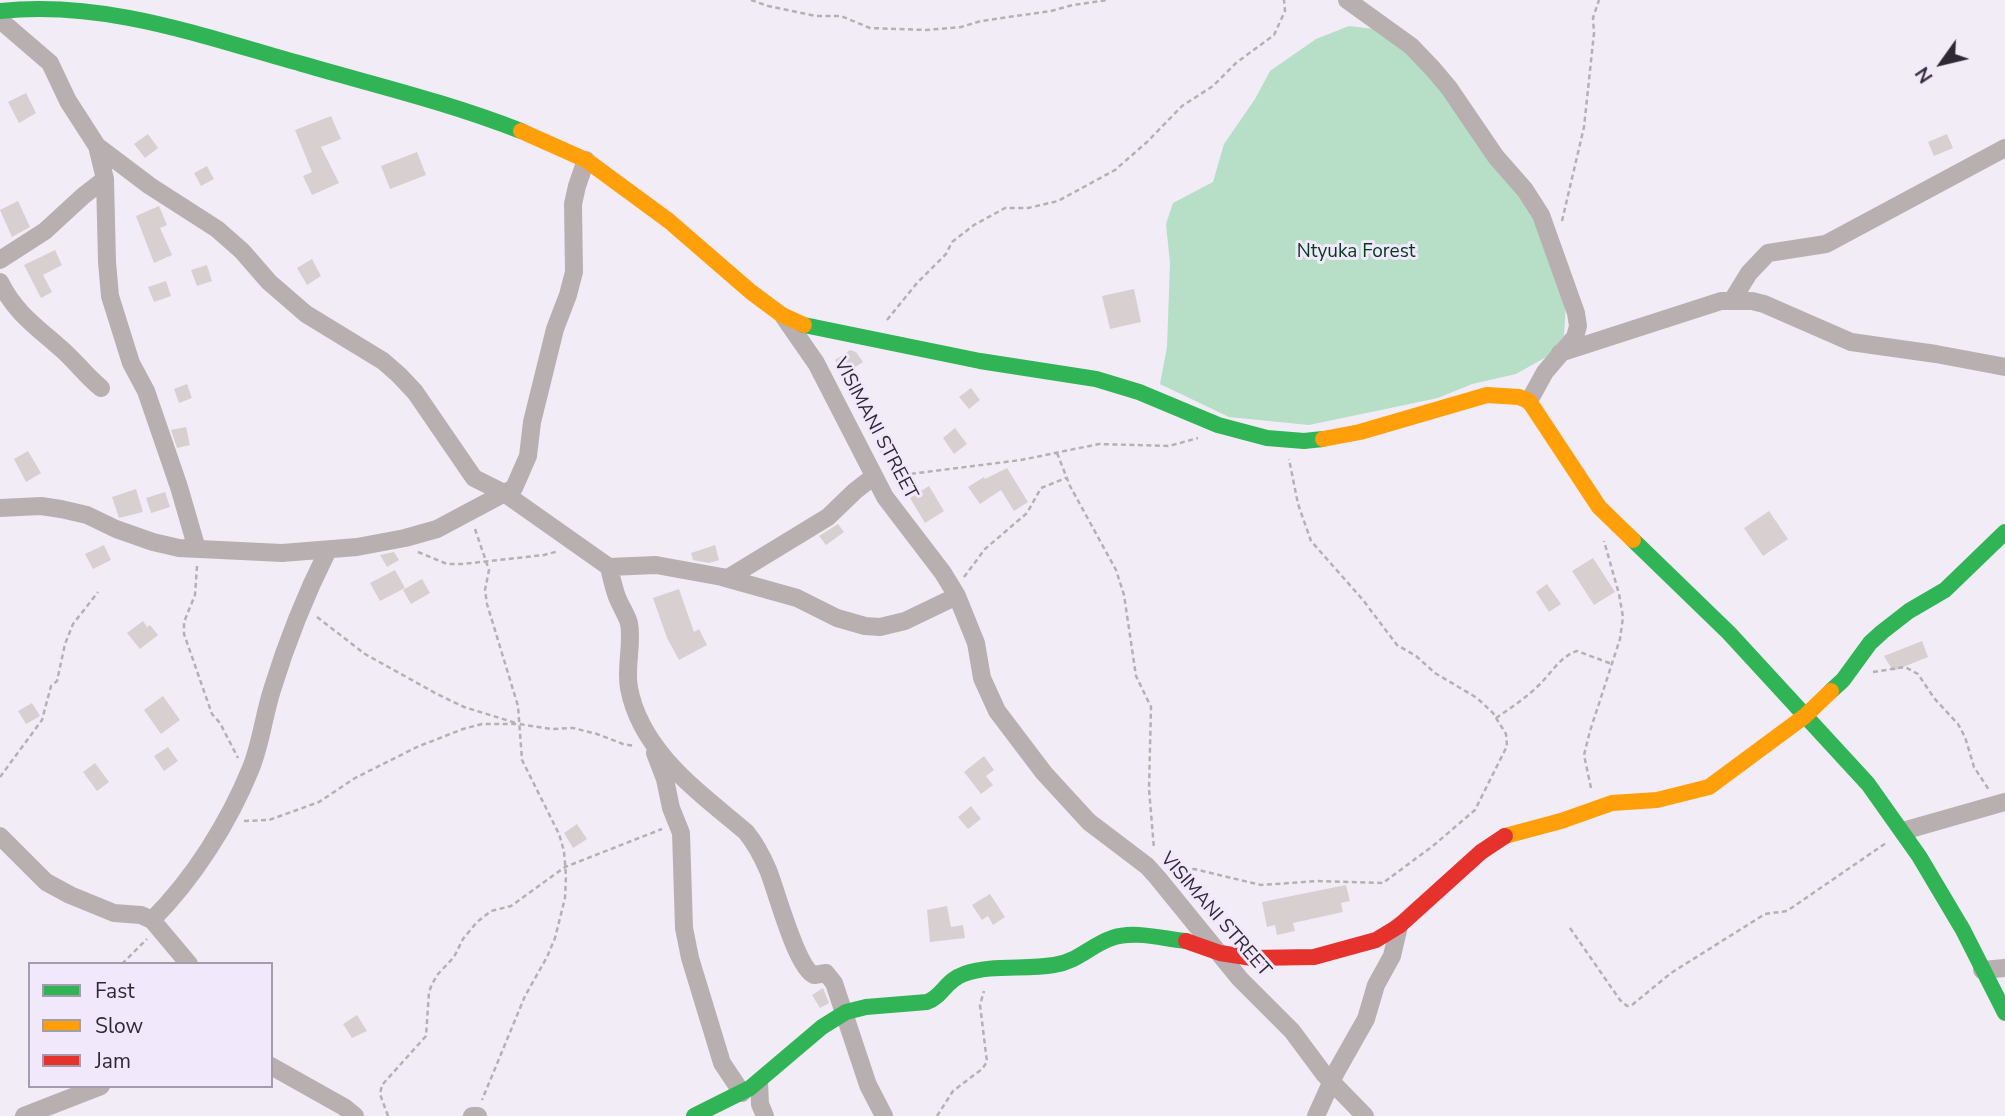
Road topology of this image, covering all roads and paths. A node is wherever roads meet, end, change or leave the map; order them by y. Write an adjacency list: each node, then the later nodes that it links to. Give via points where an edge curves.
1 (751, 0): 2 (path, via 816,16 841,16 870,28 926,30)
2 (1107, 0)
3 (1284, 0): 17 (path, via 1285,11 1274,35 1182,106 1115,170 1058,201 1005,208 961,233)
4 (1347, 0): 12 (street, via 1411,46 1450,88 1541,215)
5 (1599, 0): 12 (path, via 1592,18 1584,127)
6 (0, 11): 10 (street, via 77,7 124,15 462,109)
7 (0, 20): 8 (street, via 50,64)
8 (97, 146): 11 (street); 27 (street, via 218,229 306,314 383,360 415,392 470,474)
9 (2005, 148): 15 (street, via 1826,244 1768,253)
10 (586, 160): 16 (street); 27 (street, via 573,204 574,272 555,329 528,456 514,488)
11 (105, 179): 13 (street, via 45,231); 34 (street, via 110,296 180,487)
12 (1556, 256): 18 (street, via 1578,326 1575,337)
13 (0, 260)
14 (0, 282): 20 (street, via 23,317)
15 (1733, 299): 18 (street); 19 (street, via 1764,304 1851,342)
16 (782, 314): 17 (street, via 809,327); 25 (street, VISIMANI STREET, via 816,363)
17 (871, 338): 22 (street, via 1096,379)
18 (1560, 353): 21 (street)
19 (2005, 367)
20 (101, 388)
21 (1529, 401): 23 (street, via 1487,395 1360,432); 44 (street, via 1599,507 1729,633)
22 (1218, 425): 23 (street); 24 (path, via 1178,445 1099,444)
23 (1285, 440): 45 (path, via 1311,541 1397,645 1477,698)
24 (1057, 453): 25 (path); 26 (path)
25 (873, 477): 38 (street, via 828,517); 40 (street, VISIMANI STREET)
26 (1066, 478): 40 (path, via 1041,488 1027,513 985,549); 57 (path, via 1121,582 1136,676 1151,708 1149,789)
27 (504, 493): 29 (street); 33 (street)
28 (0, 508): 34 (street, via 61,509 153,542)
29 (473, 508): 32 (street, via 437,529); 36 (path, via 475,534)
30 (2005, 532): 43 (street, via 1945,590 1882,632)
31 (1603, 536): 42 (path, via 1623,617)
32 (405, 538): 35 (street); 36 (path, via 415,551 447,564)
33 (579, 546): 36 (path); 37 (street)
34 (197, 549): 35 (street); 48 (path, via 195,595 184,634 212,714)
35 (327, 550): 41 (street)
36 (486, 561): 46 (path, via 487,604 518,706)
37 (609, 567): 38 (street, via 656,565); 47 (street, via 629,625 629,687)
38 (728, 578): 40 (street, via 797,598 837,618 880,627 905,621)
39 (98, 592): 49 (path, via 73,624 42,720)
40 (955, 592): 57 (street, VISIMANI STREET, via 976,643 989,695 1016,738 1089,822)
41 (300, 607): 46 (path, via 365,654 444,697); 48 (street)
42 (1612, 664): 45 (path, via 1572,652); 51 (path, via 1584,755)
43 (1854, 668): 44 (street); 50 (path, via 1877,672 1905,667 1918,674 1958,724 1974,767)
44 (1805, 716): 51 (street, via 1709,787); 54 (street, via 1868,784)
45 (1496, 718): 58 (path, via 1507,746 1475,810 1388,880 1261,885 1194,869 1178,879)
46 (519, 724): 47 (path, via 573,728 629,746); 52 (path, via 463,729 355,778 319,802 269,820); 56 (path, via 522,760 558,834)
47 (652, 744): 53 (street); 68 (street, via 755,844 805,968 831,977)
48 (247, 776): 52 (street)
49 (0, 777)
50 (2002, 803): 54 (street)
51 (1596, 808): 60 (street, via 1504,836 1467,863)
52 (223, 824): 59 (street)
53 (678, 824): 56 (path); 74 (street, via 690,958 722,1063)
54 (1903, 831): 61 (path, via 1793,907 1781,914 1765,914 1671,972 1632,1005 1620,1000); 67 (street)
55 (0, 836): 59 (street, via 46,882 114,913 141,915)
56 (565, 867): 77 (path, via 510,906 491,911 477,922 438,974 429,992 426,1036 382,1085 380,1094); 78 (path, via 565,898 555,938 525,996)
57 (1157, 877): 58 (street, VISIMANI STREET)
58 (1172, 894): 62 (street, VISIMANI STREET)
59 (155, 923): 63 (path); 64 (street)
60 (1399, 926): 62 (street, via 1376,940 1314,957 1252,958); 72 (street, via 1366,1019)
61 (1570, 928)
62 (1220, 953): 65 (street, via 1193,942 1130,935 1112,938 1055,965); 72 (street, VISIMANI STREET, via 1292,1031)
63 (124, 962)
64 (187, 962)
65 (1003, 968): 68 (street, via 959,974 943,984 936,999 927,1002); 82 (path, via 982,996 987,1062 953,1091)
66 (2005, 968): 67 (street)
67 (1982, 970): 69 (street)
68 (845, 1013): 71 (street, via 792,1051); 81 (street, via 868,1085)
69 (2005, 1013)
70 (273, 1067): 76 (street)
71 (759, 1082): 74 (street); 80 (street)
72 (1331, 1083): 83 (street); 84 (street, VISIMANI STREET)
73 (96, 1088): 75 (street)
74 (742, 1093): 79 (street)
75 (24, 1116)
76 (355, 1116)
77 (388, 1116)
78 (476, 1116)
79 (694, 1116)
80 (765, 1116)
81 (884, 1116)
82 (937, 1116)
83 (1316, 1116)
84 (1365, 1116)

